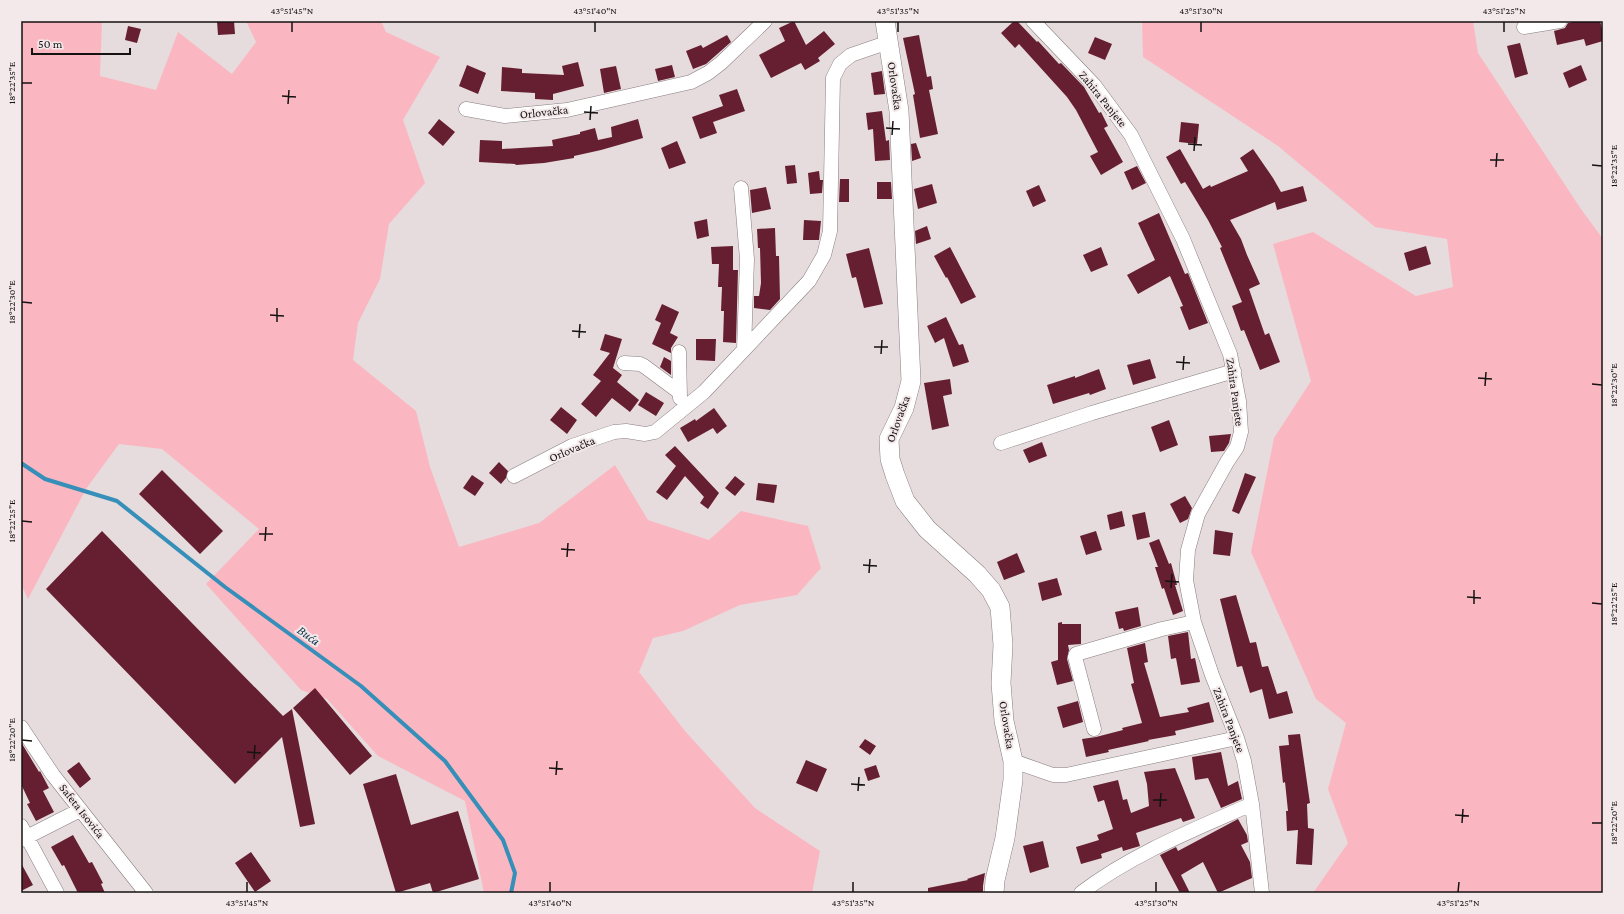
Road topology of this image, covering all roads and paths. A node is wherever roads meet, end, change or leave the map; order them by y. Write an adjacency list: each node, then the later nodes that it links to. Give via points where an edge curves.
1 (764, 21): 7 (street, Orlovačka, via 722,63 708,74 691,82 567,110 505,116)
2 (885, 21): 6 (street, Orlovačka)
3 (1033, 21): 12 (street, Zahira Panjete, via 1094,85 1131,135 1183,239 1230,354)
4 (1560, 21): 5 (street)
5 (1524, 27)
6 (888, 42): 9 (street, Orlovačka, via 852,55 840,64 833,78 830,231 824,254 809,281); 21 (street, Orlovačka, via 899,111 911,381 904,408 889,439 890,459 905,501 927,529 977,574 991,590 1000,607 1004,721)
7 (466, 109)
8 (741, 188): 9 (street, via 747,259)
9 (744, 350): 14 (street, Orlovačka, via 704,392)
10 (679, 352): 13 (street)
11 (624, 363): 13 (street, via 644,366)
12 (1234, 372): 15 (street, via 1092,413); 17 (street, Zahira Panjete, via 1241,432 1237,447 1198,514 1188,550 1186,580)
13 (679, 392): 14 (street)
14 (681, 410): 16 (street, Orlovačka, via 656,432 614,432 572,446)
15 (1001, 443)
16 (514, 476)
17 (1194, 622): 19 (street, via 1076,654); 20 (street, Zahira Panjete)
18 (21, 727): 23 (street, Safeta Isovića)
19 (1094, 729)
20 (1238, 738): 21 (street, via 1066,775 1053,775); 22 (street, Zahira Panjete)
21 (1013, 761): 27 (street, Orlovačka, via 1005,838)
22 (1252, 804): 28 (street, via 1158,846 1101,878); 29 (street, Zahira Panjete)
23 (80, 810): 24 (street); 26 (street, Safeta Isovića)
24 (23, 834): 25 (street)
25 (57, 893)
26 (146, 893)
27 (994, 893)
28 (1081, 893)
29 (1262, 893)

